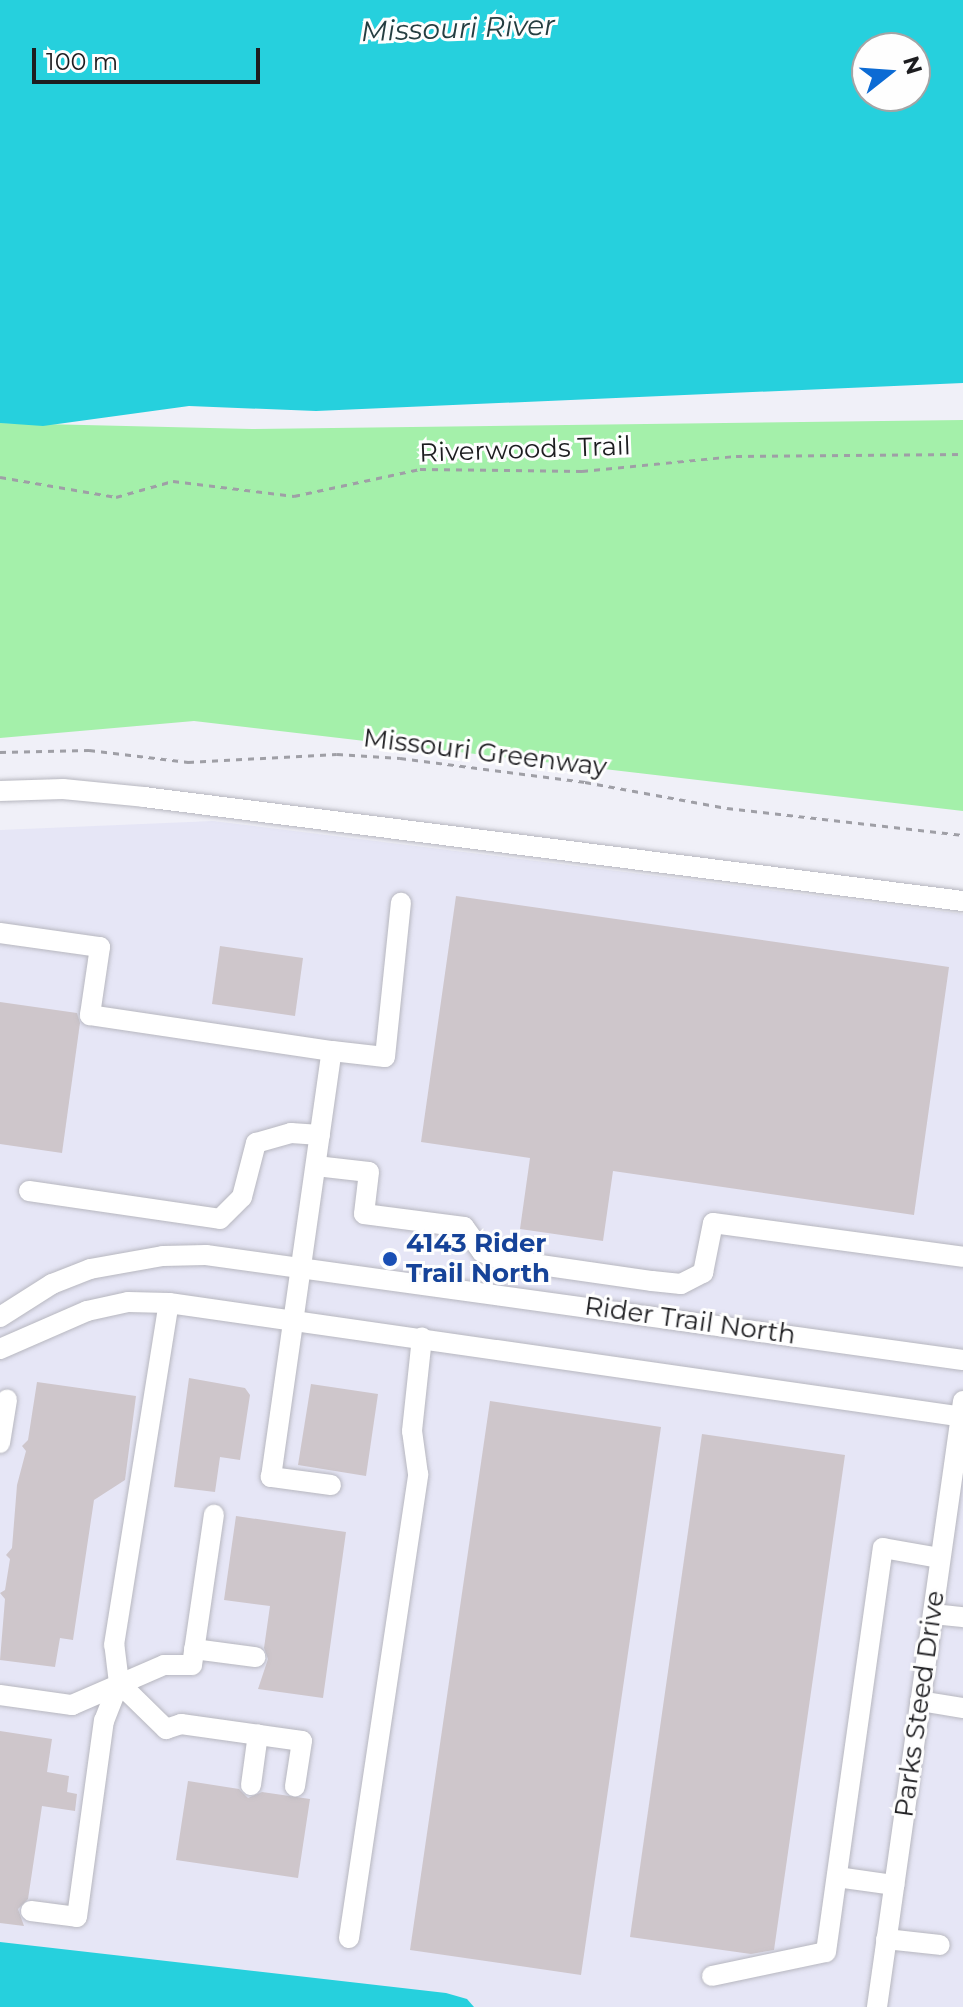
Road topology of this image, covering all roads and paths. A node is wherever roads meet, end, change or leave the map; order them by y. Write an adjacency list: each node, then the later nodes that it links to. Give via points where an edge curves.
1 (963, 454): 2 (path, Riverwoods Trail, via 736,456 582,471 420,469 294,496 173,481 116,497)
2 (0, 477)
3 (0, 752): 5 (path, Missouri Greenway, via 89,750 188,762 337,754 400,758 585,782 727,808)
4 (0, 791): 6 (street, via 63,789 144,797)
5 (963, 835)
6 (963, 901)
7 (401, 903): 9 (street, via 385,1057)
8 (0, 933): 9 (street, via 100,947 90,1015)
9 (332, 1051): 10 (street)
10 (320, 1135): 11 (street); 12 (street, via 291,1133 256,1143 242,1197 220,1219)
11 (316, 1166): 14 (street); 15 (street, via 369,1172 364,1214 464,1227 482,1252 499,1259)
12 (29, 1191)
13 (963, 1257): 15 (street, via 713,1223 703,1273 681,1284)
14 (302, 1268): 17 (street, Rider Trail North); 18 (street, Rider Trail North, via 206,1255 163,1256 90,1269 52,1284); 19 (street)
15 (642, 1279): 17 (street)
16 (169, 1303): 19 (street); 21 (street, via 128,1302 87,1311); 33 (street, via 114,1645)
17 (638, 1313): 22 (street, Rider Trail North)
18 (0, 1317)
19 (294, 1319): 20 (street); 26 (street, via 271,1477)
20 (422, 1338): 24 (street); 43 (street, via 412,1431 418,1474)
21 (0, 1349)
22 (963, 1360)
23 (7, 1400): 25 (street)
24 (962, 1411): 28 (street, Parks Steed Drive)
25 (0, 1443)
26 (331, 1485)
27 (214, 1515): 31 (street)
28 (940, 1558): 29 (street, Parks Steed Drive); 40 (street, via 883,1548)
29 (933, 1614): 30 (street); 35 (street, Parks Steed Drive)
30 (963, 1617)
31 (194, 1649): 32 (street); 33 (street, via 192,1665 164,1665)
32 (255, 1657)
33 (119, 1683): 34 (street, via 72,1705); 37 (street, via 166,1729 181,1724); 42 (street, via 104,1721 77,1917)
34 (0, 1695)
35 (920, 1701): 36 (street); 41 (street, Parks Steed Drive)
36 (963, 1708)
37 (258, 1734): 38 (street); 39 (street, via 302,1741)
38 (251, 1785)
39 (295, 1786)
40 (837, 1877): 41 (street); 46 (street, via 826,1952)
41 (894, 1885): 44 (street, Parks Steed Drive)
42 (31, 1911)
43 (349, 1938)
44 (886, 1939): 45 (street); 47 (street, Parks Steed Drive)
45 (940, 1945)
46 (712, 1976)
47 (877, 2007)

